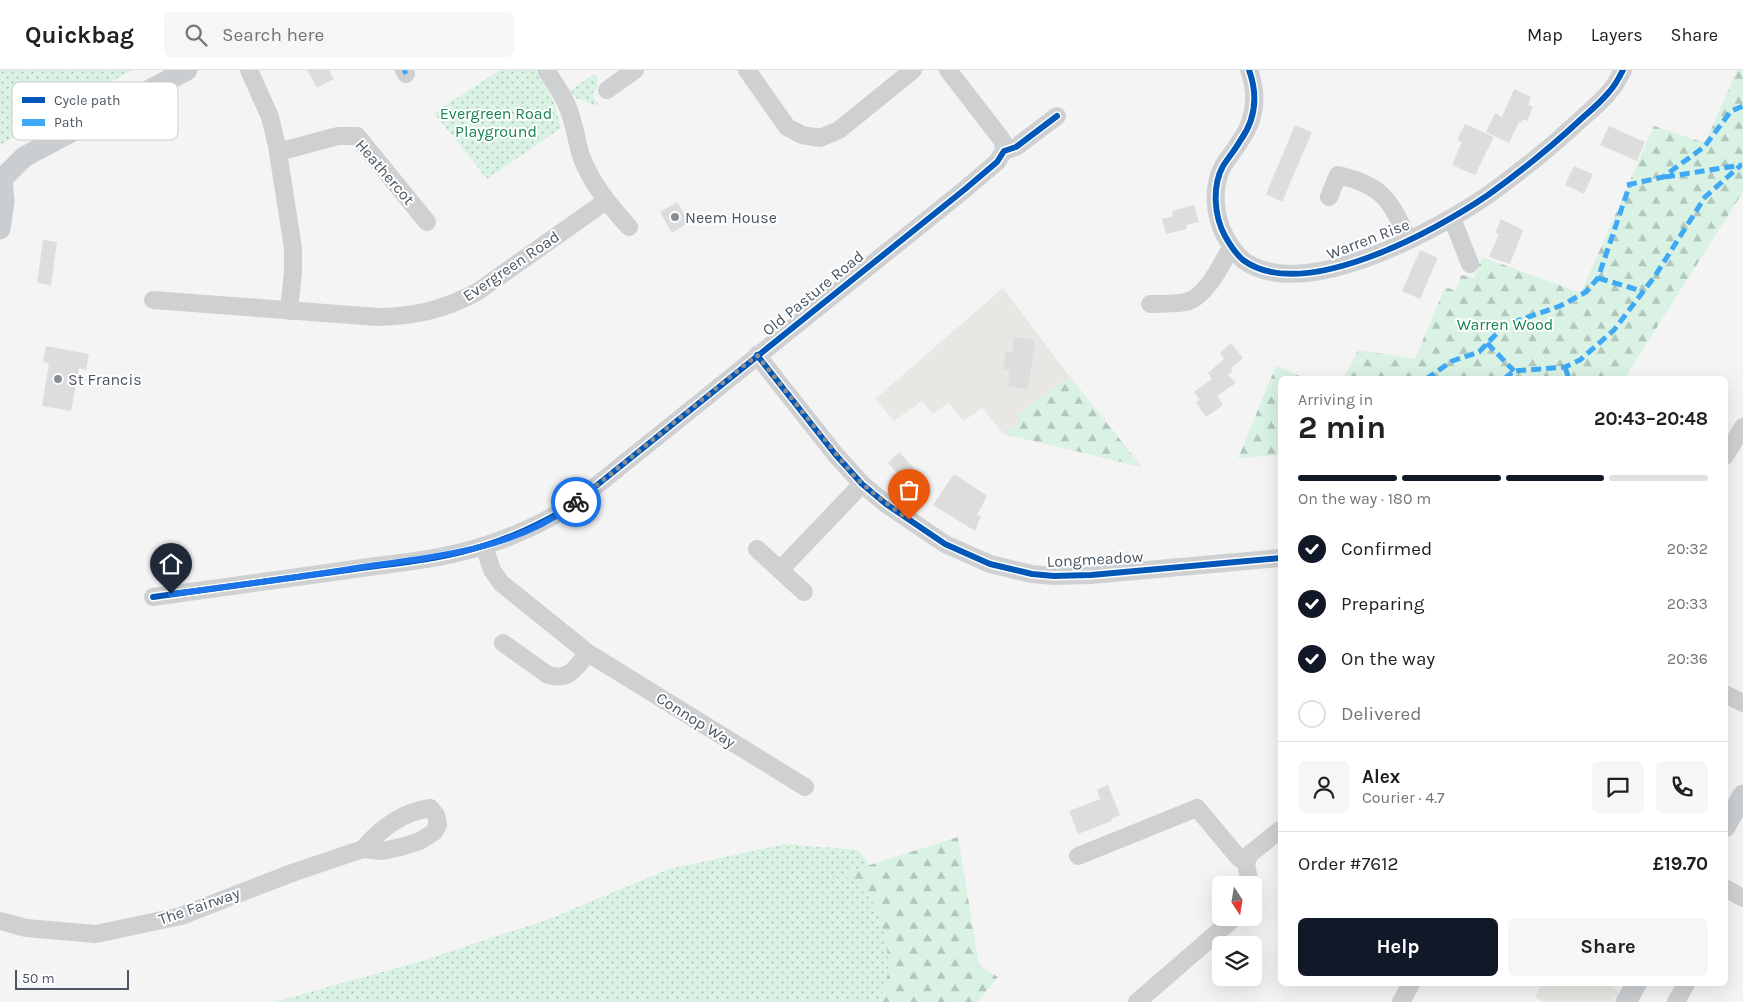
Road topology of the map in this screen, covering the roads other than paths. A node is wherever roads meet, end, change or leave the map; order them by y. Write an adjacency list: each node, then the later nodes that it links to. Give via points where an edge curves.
1 (187, 70): 10 (main road)
2 (250, 70): 15 (street, via 270,117)
3 (546, 70): 18 (street, via 566,103 581,156)
4 (635, 70): 11 (street)
5 (747, 70): 6 (street, via 786,127 802,135 820,138 839,130)
6 (913, 70)
7 (948, 70): 14 (street, via 999,136)
8 (1249, 70): 24 (street, Warren Rise, via 1255,94 1254,114 1242,140 1223,165 1216,193 1217,214)
9 (1624, 70): 19 (street, Warren Rise, via 1609,92 1562,137 1524,169)
10 (165, 82)
11 (607, 90)
12 (1057, 116): 14 (street, Old Pasture Road, via 1016,147)
13 (56, 140): 16 (main road, via 24,157)
14 (1004, 151): 29 (street, Old Pasture Road, via 993,167)
15 (278, 152): 20 (street, Heathercot, via 338,136 357,136); 28 (street, via 293,248)
16 (1, 179): 22 (main road, via 4,202)
17 (1329, 197): 23 (street, Warren Rise, via 1338,175 1376,189 1395,210)
18 (606, 201): 21 (street); 28 (street, Evergreen Road, via 477,292 443,308 378,317)
19 (1452, 218): 23 (street, Warren Rise); 25 (street)
20 (427, 222)
21 (629, 227)
22 (0, 229)
23 (1408, 240): 24 (street, Warren Rise, via 1343,266 1301,273 1281,273 1256,266)
24 (1231, 247): 27 (street, via 1216,275 1188,302)
25 (1470, 264)
26 (154, 300): 28 (street, Evergreen Road)
27 (1150, 304)
28 (289, 311)
29 (757, 355): 32 (street, Longmeadow); 33 (street, Old Pasture Road, via 571,506 529,529)
30 (1743, 427): 31 (street)
31 (1728, 451)
32 (862, 484): 35 (street, Longmeadow, via 945,544 990,564 1032,574 1091,575); 36 (street)
33 (484, 546): 38 (street, Old Pasture Road); 40 (street, Connop Way, via 492,570 501,583)
34 (757, 549): 36 (street)
35 (1278, 558)
36 (780, 570): 37 (street)
37 (804, 592)
38 (153, 597)
39 (504, 643): 40 (street, via 554,677 570,673)
40 (588, 653): 41 (street, Connop Way)
41 (805, 787)
42 (1743, 795): 43 (main road)
43 (1728, 822)
44 (1278, 832): 47 (street, via 1250,854)
45 (363, 849): 49 (street, The Fairway, via 292,872 181,916 96,934 26,928)
46 (1078, 856): 47 (street, via 1197,808)
47 (1246, 863): 48 (street)
48 (1248, 876)
49 (0, 921)
50 (1225, 926): 54 (street)
51 (1409, 986): 55 (street)
52 (1635, 986): 56 (main road)
53 (1685, 986): 57 (street)
54 (1137, 1002)
55 (1400, 1002)
56 (1626, 1002)
57 (1676, 1002)

